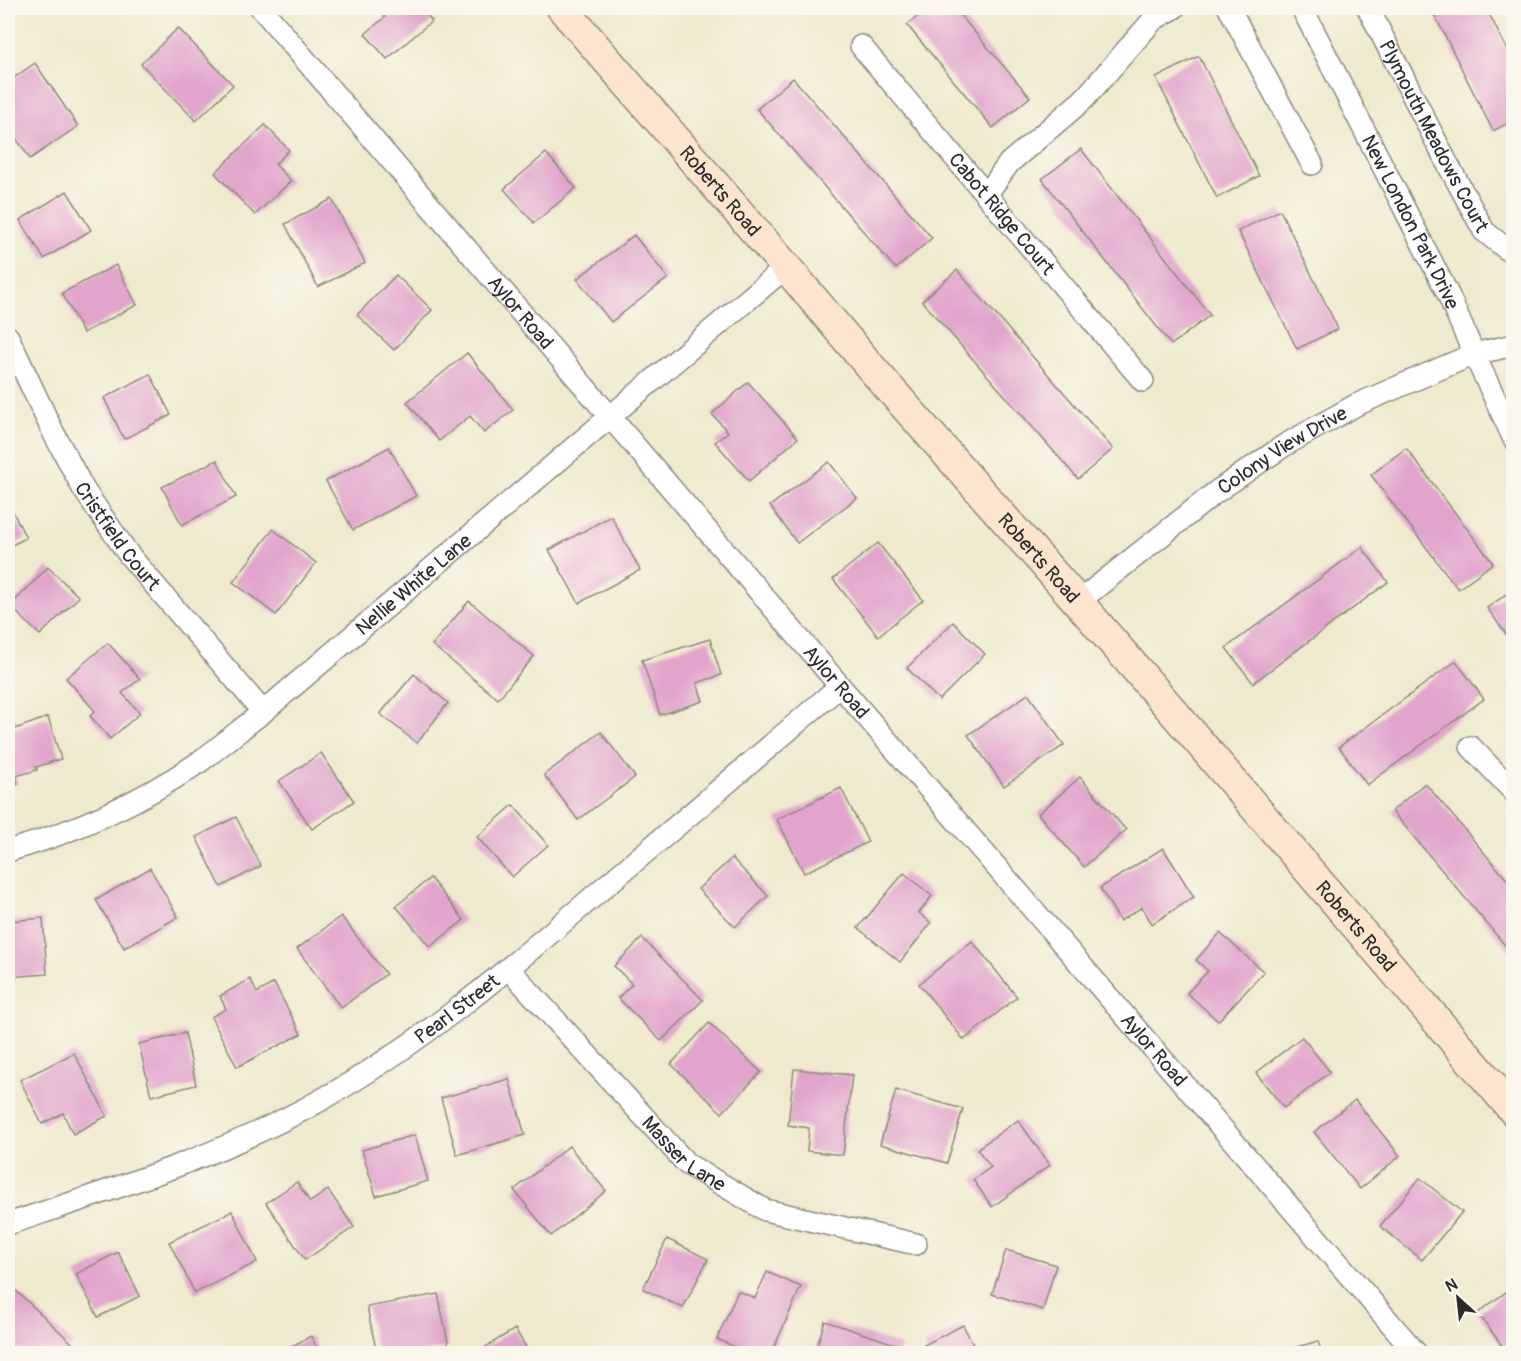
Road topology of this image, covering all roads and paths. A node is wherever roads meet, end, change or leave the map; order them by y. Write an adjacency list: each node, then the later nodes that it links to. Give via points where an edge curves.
1 (261, 8): 16 (street, Aylor Road)
2 (562, 8): 11 (main road, Roberts Road)
3 (1174, 8): 9 (street, via 1153,20 1083,99 1010,163)
4 (1229, 8): 8 (street)
5 (1302, 8): 14 (street, New London Park Drive, via 1448,294)
6 (1368, 8): 10 (street, Plymouth Meadows Court, via 1485,231)
7 (861, 46): 9 (street, Cabot Ridge Court)
8 (1312, 164)
9 (987, 194): 15 (street, Cabot Ridge Court)
10 (1514, 255)
11 (786, 267): 16 (street, Nellie White Lane); 18 (main road, Roberts Road)
12 (8, 337): 20 (street, Cristfield Court, via 84,490 129,555)
13 (1514, 345): 14 (street, Colony View Drive)
14 (1474, 354): 17 (street, New London Park Drive); 18 (street, Colony View Drive, via 1356,405 1285,445 1216,492)
15 (1143, 381)
16 (610, 416): 19 (street, Aylor Road); 20 (street, Nellie White Lane)
17 (1514, 439)
18 (1078, 602): 25 (main road, Roberts Road)
19 (840, 686): 24 (street, Pearl Street); 28 (street, Aylor Road)
20 (263, 712): 23 (street, Nellie White Lane, via 155,789 94,820)
21 (1471, 747): 22 (street)
22 (1514, 792)
23 (8, 851)
24 (509, 969): 26 (street, Pearl Street, via 374,1069 265,1129 150,1177); 27 (street, Masser Lane, via 687,1164 765,1210)
25 (1514, 1111)
26 (8, 1224)
27 (916, 1244)
28 (1417, 1353)

